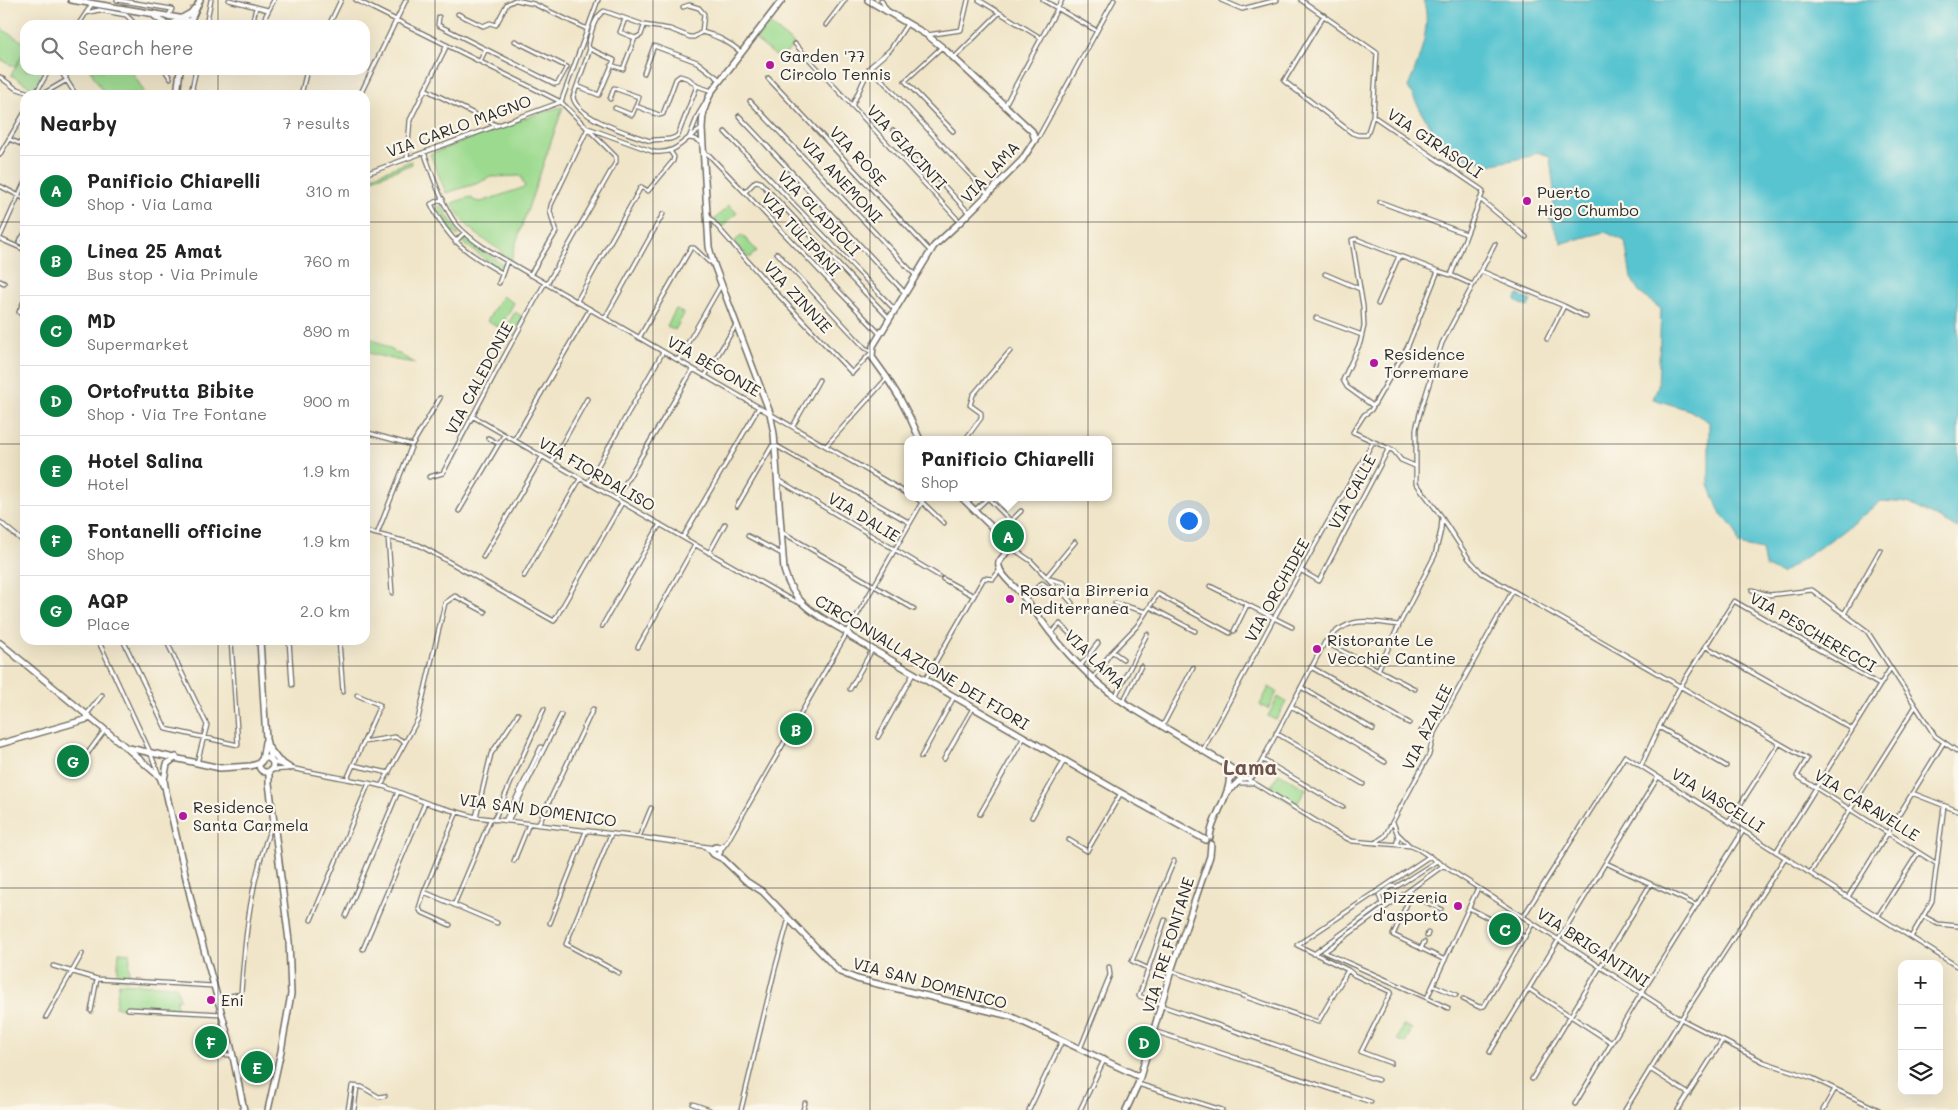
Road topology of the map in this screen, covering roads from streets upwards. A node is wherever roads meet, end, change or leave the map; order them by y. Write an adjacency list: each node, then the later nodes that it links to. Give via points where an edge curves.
1 (71, 0): 25 (street)
2 (120, 0): 28 (street); 36 (street, via 172,9)
3 (200, 0): 39 (street, via 191,13); 46 (street)
4 (211, 0): 47 (street)
5 (230, 0): 26 (street)
6 (274, 0): 30 (street)
7 (341, 0): 50 (street)
8 (356, 0): 24 (street)
9 (406, 0): 51 (street)
10 (515, 0): 35 (street, via 507,4 496,25 483,26); 57 (street, via 534,4)
11 (598, 0): 52 (street)
12 (782, 0): 69 (street, CIRCONVALLAZIONE DEI FIORI)
13 (845, 0): 56 (street)
14 (868, 0): 32 (street, VIA LAMA)
15 (881, 0): 32 (street)
16 (968, 0): 60 (street, via 961,30)
17 (979, 0): 34 (street)
18 (1043, 0): 29 (street)
19 (1062, 0): 29 (street)
20 (1114, 0): 58 (street)
21 (1221, 0): 22 (street, via 1242,8)
22 (1277, 0)
23 (1301, 0): 37 (street, VIA GIRASOLI)
24 (361, 1): 51 (street)
25 (95, 3): 28 (street); 33 (street)
26 (256, 7): 30 (street); 48 (street)
27 (683, 7): 59 (street, via 699,8 704,14)
28 (121, 8): 31 (street)
29 (1058, 8): 58 (street); 62 (street)
30 (268, 10): 49 (street)
31 (148, 12): 36 (street); 43 (street)
32 (888, 12): 54 (street, VIA LAMA)
33 (86, 13): 41 (street); 42 (street, via 99,10 126,15)
34 (999, 13): 62 (street); 70 (street)
35 (458, 14)
36 (169, 15): 39 (street)
37 (1324, 15): 114 (street, VIA GIRASOLI, via 1377,53); 114 (street, via 1284,81 1358,135 1367,135)
38 (439, 17): 67 (street, via 438,25)
39 (181, 18): 44 (street); 45 (street)
40 (625, 18): 53 (street, via 604,11); 55 (street); 61 (street, via 620,32)
41 (81, 20)
42 (131, 20)
43 (162, 20)
44 (177, 20)
45 (187, 20)
46 (192, 20)
47 (207, 20)
48 (253, 20)
49 (263, 20)
50 (331, 20)
51 (397, 20): 65 (street); 84 (street)
52 (590, 21): 53 (street); 57 (street)
53 (595, 22): 68 (street, via 588,46)
54 (907, 24): 60 (street, VIA LAMA); 73 (street, via 890,50)
55 (644, 25): 59 (street, via 670,29 690,38); 61 (street, via 641,35)
56 (826, 25)
57 (587, 29): 75 (street)
58 (1097, 31): 124 (street)
59 (702, 32): 69 (street)
60 (927, 35): 66 (street, VIA LAMA)
61 (635, 38): 72 (street, via 623,69)
62 (1041, 38): 109 (street)
63 (515, 41): 74 (street)
64 (795, 44): 111 (street, VIA GIACINTI)
65 (447, 45): 71 (street); 95 (street)
66 (942, 47): 70 (street, VIA LAMA); 120 (street, via 905,81)
67 (486, 49): 71 (street); 74 (street, via 555,84)
68 (590, 49): 72 (street, via 614,60); 92 (street)
69 (741, 52): 90 (street, CIRCONVALLAZIONE DEI FIORI)
70 (954, 58): 109 (street, VIA LAMA)
71 (480, 61): 107 (street)
72 (612, 65): 93 (street, via 599,94)
73 (870, 66): 111 (street); 136 (street)
74 (567, 67): 75 (street)
75 (573, 70): 87 (street)
76 (644, 73): 90 (street, via 654,46 697,62)
77 (47, 75): 97 (street)
78 (64, 75): 91 (street)
79 (66, 75): 91 (street)
80 (168, 75): 88 (street)
81 (179, 75): 100 (street)
82 (195, 75): 101 (street)
83 (306, 75): 102 (street)
84 (370, 75)
85 (370, 75): 103 (street)
86 (0, 77): 96 (street)
87 (570, 77): 92 (street); 107 (street)
88 (170, 78)
89 (768, 78): 152 (street, VIA ROSE)
90 (719, 79): 104 (street, CIRCONVALLAZIONE DEI FIORI)
91 (67, 80): 98 (street); 99 (street)
92 (579, 80): 93 (street)
93 (577, 86): 94 (street, via 574,102 596,121 650,141 673,139 678,135)
94 (697, 86): 104 (street); 110 (street, via 684,76 676,79 664,114)
95 (425, 89): 116 (street); 131 (street, via 410,120)
96 (22, 90)
97 (38, 90)
98 (50, 90)
99 (73, 90)
100 (178, 90)
101 (193, 90)
102 (302, 90)
103 (362, 90)
104 (712, 91): 108 (street, CIRCONVALLAZIONE DEI FIORI)
105 (610, 99): 110 (street, via 614,88 639,97)
106 (750, 101): 163 (street, VIA ANEMONI)
107 (561, 102): 116 (street, VIA CARLO MAGNO); 117 (street)
108 (705, 103): 118 (street, CIRCONVALLAZIONE DEI FIORI); 123 (street)
109 (1004, 105): 124 (street, VIA LAMA, via 1032,132)
110 (636, 106): 112 (street, via 632,114)
111 (852, 106): 144 (street, VIA GIACINTI)
112 (615, 108)
113 (739, 116): 169 (street)
114 (1373, 116): 139 (street, VIA GIRASOLI, via 1482,190)
115 (20, 120): 122 (street)
116 (497, 125): 128 (street, VIA CARLO MAGNO)
117 (588, 128): 127 (street, via 654,152); 162 (street, via 551,205 556,232); 166 (street, via 618,159)
118 (702, 129): 123 (street); 125 (street, CIRCONVALLAZIONE DEI FIORI)
119 (893, 130): 141 (street)
120 (953, 131)
121 (725, 132): 174 (street, VIA GLADIOLI)
122 (9, 138): 126 (street); 130 (street)
123 (688, 138): 125 (street); 127 (street)
124 (1035, 140): 136 (street, VIA LAMA, via 1022,160)
125 (702, 143): 129 (street, CIRCONVALLAZIONE DEI FIORI)
126 (20, 144)
127 (670, 151): 170 (street, via 673,161 650,190 641,187)
128 (424, 152): 131 (street, VIA CARLO MAGNO); 138 (street, VIA BEGONIE)
129 (703, 152): 135 (street, VIA TULIPANI); 143 (street, CIRCONVALLAZIONE DEI FIORI)
130 (0, 154)
131 (407, 158): 132 (street, VIA CARLO MAGNO)
132 (370, 172)
133 (0, 186): 137 (street)
134 (20, 191): 137 (street)
135 (745, 192): 178 (street, via 756,181 760,182); 180 (street, VIA TULIPANI)
136 (988, 194): 141 (street, VIA LAMA)
137 (18, 195): 148 (street)
138 (443, 199): 145 (street, VIA BEGONIE); 149 (street, via 431,204)
139 (1480, 199): 146 (street, VIA GIRASOLI); 147 (street)
140 (1380, 202): 146 (street)
141 (970, 213): 144 (street, VIA LAMA)
142 (663, 214): 176 (street)
143 (708, 216): 156 (street, CIRCONVALLAZIONE DEI FIORI); 185 (street, VIA ZINNIE, via 852,373)
144 (960, 222): 152 (street, VIA LAMA)
145 (464, 233): 149 (street); 155 (street, VIA BEGONIE)
146 (1467, 234): 161 (street, VIA GIRASOLI)
147 (1526, 237)
148 (0, 238): 151 (street)
149 (455, 242): 159 (street)
150 (1495, 244): 158 (street)
151 (20, 248)
152 (931, 252): 163 (street, VIA LAMA)
153 (777, 253): 185 (street)
154 (1399, 256): 157 (street); 168 (street, via 1352,240); 171 (street)
155 (507, 261): 159 (street); 162 (street, VIA BEGONIE)
156 (713, 262): 165 (street, CIRCONVALLAZIONE DEI FIORI); 182 (street, via 691,248)
157 (1438, 271): 161 (street); 194 (street, via 1408,346)
158 (1481, 271): 167 (street); 172 (street)
159 (502, 273): 164 (street)
160 (1325, 274): 168 (street)
161 (1451, 275): 167 (street)
162 (530, 276): 166 (street, VIA BEGONIE)
163 (916, 276): 169 (street, VIA LAMA)
164 (499, 283)
165 (722, 283): 179 (street, CIRCONVALLAZIONE DEI FIORI); 187 (street)
166 (546, 284): 170 (street, VIA BEGONIE); 197 (street, VIA CALEDONIE)
167 (1473, 284): 213 (street, via 1442,343 1416,429)
168 (1360, 289): 181 (street, via 1364,314)
169 (905, 294): 174 (street, VIA LAMA)
170 (577, 301): 173 (street, VIA BEGONIE)
171 (1378, 304)
172 (1564, 306): 175 (street); 183 (street)
173 (590, 309): 176 (street, VIA BEGONIE); 204 (street)
174 (895, 310): 178 (street, VIA LAMA)
175 (1586, 317)
176 (604, 318): 182 (street, VIA BEGONIE)
177 (1316, 318): 181 (street)
178 (890, 320): 180 (street, VIA LAMA)
179 (736, 325): 189 (street); 196 (street, CIRCONVALLAZIONE DEI FIORI)
180 (880, 335): 185 (street, VIA LAMA)
181 (1362, 335): 194 (street, via 1343,380 1347,387)
182 (639, 338): 184 (street, VIA BEGONIE)
183 (1547, 339)
184 (663, 352): 187 (street, VIA BEGONIE); 217 (street)
185 (871, 352): 190 (street)
186 (1010, 352): 200 (street, via 973,395 970,405 981,413 981,418)
187 (678, 360): 188 (street, VIA BEGONIE)
188 (693, 369): 189 (street, VIA BEGONIE); 219 (street)
189 (705, 376): 195 (street, VIA BEGONIE)
190 (888, 378): 202 (street); 209 (street)
191 (819, 380): 198 (street)
192 (440, 398): 207 (street)
193 (587, 398): 212 (street)
194 (1373, 406): 205 (street, via 1353,432)
195 (759, 407): 196 (street, VIA BEGONIE); 240 (street)
196 (770, 414): 198 (street, VIA BEGONIE); 208 (street, CIRCONVALLAZIONE DEI FIORI)
197 (472, 416): 201 (street, VIA FIORDALISO); 214 (street, VIA CALEDONIE, via 444,473)
198 (793, 426): 209 (street, VIA BEGONIE)
199 (370, 433): 207 (street)
200 (970, 434)
201 (504, 435): 204 (street, VIA FIORDALISO); 206 (street)
202 (918, 436)
203 (488, 438): 206 (street)
204 (514, 440): 211 (street, VIA FIORDALISO)
205 (1373, 442): 210 (street); 251 (street, VIA ORCHIDEE)
206 (499, 444): 227 (street)
207 (412, 445): 237 (street)
208 (775, 445): 215 (street, CIRCONVALLAZIONE DEI FIORI); 225 (street); 231 (street)
209 (826, 446): 218 (street, VIA BEGONIE)
210 (1389, 448): 213 (street, via 1401,460); 251 (street, VIA CALLE, via 1319,582)
211 (542, 457): 212 (street, VIA FIORDALISO); 249 (street)
212 (552, 462): 216 (street, VIA FIORDALISO)
213 (1415, 466): 229 (street, via 1416,483)
214 (429, 477)
215 (776, 478): 235 (street, CIRCONVALLAZIONE DEI FIORI); 245 (street, VIA DALIE)
216 (580, 479): 217 (street, VIA FIORDALISO); 252 (street)
217 (588, 483): 219 (street, VIA FIORDALISO)
218 (904, 492)
219 (616, 499): 224 (street, VIA FIORDALISO)
220 (965, 501): 226 (street)
221 (984, 501): 226 (street)
222 (992, 501): 228 (street, via 1011,521)
223 (922, 502): 231 (street); 232 (street)
224 (622, 503): 233 (street, VIA FIORDALISO); 239 (street, via 554,620 419,545)
225 (737, 506)
226 (975, 510): 244 (street)
227 (459, 511)
228 (1022, 511)
229 (1442, 517): 259 (street, VIA CARAVELLE, via 1482,573); 273 (street, via 1435,554)
230 (0, 522): 241 (street)
231 (910, 523): 245 (street)
232 (944, 523)
233 (660, 524): 240 (street, VIA FIORDALISO); 274 (street)
234 (725, 524): 247 (street)
235 (780, 531): 248 (street, CIRCONVALLAZIONE DEI FIORI); 256 (street)
236 (370, 532): 237 (street)
237 (377, 534): 239 (street)
238 (748, 536): 248 (street)
239 (388, 537): 260 (street)
240 (683, 537): 243 (street, VIA FIORDALISO)
241 (20, 539)
242 (1075, 542): 254 (street)
243 (695, 545): 247 (street, VIA FIORDALISO); 294 (street)
244 (1009, 546): 250 (street, via 999,562); 254 (street)
245 (895, 549): 253 (street, VIA DALIE); 256 (street)
246 (1880, 550): 271 (street)
247 (709, 553): 265 (street, VIA FIORDALISO, via 786,598)
248 (783, 555): 265 (street, CIRCONVALLAZIONE DEI FIORI, via 790,587)
249 (483, 557)
250 (1000, 570): 261 (street, via 994,579 984,578); 262 (street, VIA LAMA)
251 (1302, 571): 272 (street, VIA ORCHIDEE)
252 (524, 576)
253 (939, 576)
254 (1048, 578): 262 (street, via 1054,585 1050,589 1042,583); 263 (street, via 1064,583 1065,596)
255 (943, 579): 261 (street)
256 (874, 586): 268 (street); 278 (street)
257 (1210, 586): 266 (street)
258 (1752, 590): 271 (street, via 1769,595 1812,590)
259 (1512, 592): 310 (street, VIA CARAVELLE); 338 (street, VIA AZALEE)
260 (392, 593)
261 (974, 596): 306 (street)
262 (1025, 598): 279 (street, VIA LAMA)
263 (1072, 603)
264 (1115, 603): 270 (street)
265 (803, 604): 278 (street, CIRCONVALLAZIONE DEI FIORI)
266 (1247, 605): 272 (street); 277 (street)
267 (1150, 607): 270 (street); 276 (street); 280 (street, via 1158,594)
268 (914, 610)
269 (485, 612): 341 (street, via 455,596 445,603 418,719)
270 (1146, 612): 296 (street)
271 (1844, 614): 302 (street, via 1867,631)
272 (1274, 618): 275 (street); 348 (street, VIA ORCHIDEE)
273 (1399, 625): 283 (street, via 1354,622 1342,626); 303 (street)
274 (602, 626)
275 (1292, 627)
276 (1195, 631)
277 (1234, 631)
278 (848, 633): 295 (street, CIRCONVALLAZIONE DEI FIORI); 417 (street, via 728,842)
279 (1050, 633): 281 (street, via 1060,624); 298 (street, VIA LAMA)
280 (1230, 633)
281 (1070, 634)
282 (1147, 634): 317 (street)
283 (1324, 642): 300 (street); 303 (street)
284 (0, 643): 326 (street)
285 (1098, 643): 298 (street)
286 (100, 645): 349 (street)
287 (125, 645): 335 (street, via 166,729)
288 (168, 645): 335 (street, via 207,725)
289 (231, 645): 335 (street, via 238,745)
290 (260, 645): 339 (street)
291 (289, 645): 307 (street)
292 (340, 645): 313 (street)
293 (1705, 646): 308 (street, VIA PESCHERECCI, via 1734,601); 310 (street); 331 (street)
294 (638, 647)
295 (872, 650): 304 (street, CIRCONVALLAZIONE DEI FIORI); 311 (street)
296 (1113, 652): 297 (street); 305 (street)
297 (1123, 659)
298 (1081, 666): 305 (street, VIA LAMA)
299 (1141, 666): 318 (street)
300 (1311, 667): 309 (street); 327 (street)
301 (1193, 668): 328 (street)
302 (1890, 669): 308 (street); 320 (street)
303 (1378, 670): 312 (street)
304 (914, 674): 306 (street, CIRCONVALLAZIONE DEI FIORI); 336 (street)
305 (1093, 678): 317 (street, VIA LAMA)
306 (925, 680): 316 (street, CIRCONVALLAZIONE DEI FIORI)
307 (292, 685)
308 (1880, 685): 331 (street)
309 (1301, 687): 319 (street); 330 (street)
310 (1680, 687): 329 (street); 345 (street, VIA CARAVELLE)
311 (850, 689)
312 (1415, 689)
313 (343, 692)
314 (102, 695): 326 (street)
315 (357, 696): 340 (street, via 380,705)
316 (954, 697): 321 (street, CIRCONVALLAZIONE DEI FIORI); 352 (street)
317 (1115, 697): 318 (street, VIA LAMA)
318 (1123, 702): 328 (street, VIA LAMA)
319 (1291, 706): 334 (street); 361 (street)
320 (1915, 706): 342 (street, via 1935,736); 388 (street)
321 (973, 708): 337 (street, CIRCONVALLAZIONE DEI FIORI); 353 (street)
322 (544, 709): 394 (street)
323 (593, 709): 400 (street)
324 (518, 714): 393 (street, via 491,754)
325 (561, 715): 396 (street)
326 (88, 716): 332 (street); 343 (street, via 74,724)
327 (1409, 723)
328 (1162, 727): 348 (street, VIA LAMA)
329 (1659, 727): 363 (street); 364 (street)
330 (1374, 729)
331 (1852, 729): 378 (street)
332 (105, 730): 344 (street); 355 (street)
333 (1421, 731): 338 (street)
334 (1276, 733): 354 (street); 376 (street)
335 (204, 738): 358 (street)
336 (878, 738)
337 (1024, 738): 357 (street, CIRCONVALLAZIONE DEI FIORI); 391 (street)
338 (1433, 738): 397 (street, VIA AZALEE, via 1429,755)
339 (266, 739): 346 (street); 359 (street)
340 (363, 742): 341 (street, via 395,738); 362 (street)
341 (406, 742): 367 (street)
342 (1944, 742): 350 (street); 381 (street)
343 (0, 744)
344 (122, 744): 349 (street); 369 (street)
345 (1779, 744): 378 (street, VIA CARAVELLE, via 1806,760 1797,776); 398 (street)
346 (268, 747): 356 (street); 365 (street)
347 (541, 747): 396 (street)
348 (1203, 750): 360 (street, VIA LAMA)
349 (150, 752): 351 (street); 369 (street)
350 (1958, 752)
351 (176, 757): 358 (street); 379 (street, via 167,764)
352 (921, 757)
353 (944, 759)
354 (1263, 760): 370 (street, via 1252,777); 386 (street)
355 (82, 761)
356 (271, 761): 359 (street); 365 (street, VIA SAN DOMENICO); 366 (street, via 273,767)
357 (1064, 761): 382 (street, CIRCONVALLAZIONE DEI FIORI); 392 (street)
358 (198, 762): 359 (street, via 220,768 240,768)
359 (261, 762): 366 (street, via 262,770)
360 (1222, 762): 370 (street, VIA LAMA); 372 (street, via 1229,772)
361 (1385, 762)
362 (353, 765): 367 (street); 371 (street)
363 (1641, 766): 368 (street, VIA VASCELLI); 442 (street, VIA VASCELLI, via 1625,756)
364 (1726, 766)
365 (290, 768): 366 (street, VIA SAN DOMENICO); 371 (street, VIA SAN DOMENICO)
366 (270, 771): 395 (street)
367 (389, 773): 377 (street)
368 (1658, 777): 398 (street, VIA VASCELLI); 425 (street)
369 (160, 778): 379 (street)
370 (1242, 778): 372 (street, via 1236,776); 374 (street); 375 (street, VIA BRIGANTINI)
371 (347, 779): 373 (street, VIA SAN DOMENICO)
372 (1229, 780): 383 (street)
373 (369, 783): 377 (street, VIA SAN DOMENICO); 443 (street)
374 (1235, 784): 375 (street); 383 (street)
375 (1254, 784): 412 (street, VIA BRIGANTINI, via 1352,841)
376 (1363, 784)
377 (381, 786): 380 (street, VIA SAN DOMENICO)
378 (1816, 788): 388 (street, VIA CARAVELLE); 418 (street)
379 (166, 792): 470 (street)
380 (398, 792): 384 (street, VIA SAN DOMENICO); 438 (street)
381 (1912, 793): 385 (street); 404 (street)
382 (1121, 794): 409 (street, CIRCONVALLAZIONE DEI FIORI); 411 (street, via 1088,851)
383 (1226, 794): 409 (street)
384 (425, 803): 390 (street, VIA SAN DOMENICO); 454 (street)
385 (1944, 806): 389 (street); 426 (street)
386 (1343, 807)
387 (651, 808): 406 (street, VIA SAN DOMENICO)
388 (1851, 809): 404 (street, VIA CARAVELLE); 428 (street)
389 (1958, 811)
390 (457, 812): 393 (street, VIA SAN DOMENICO); 431 (street)
391 (980, 814)
392 (1032, 816)
393 (476, 817): 394 (street, VIA SAN DOMENICO)
394 (492, 820): 396 (street, VIA SAN DOMENICO); 434 (street)
395 (274, 821): 408 (street); 410 (street)
396 (507, 821): 399 (street, VIA SAN DOMENICO)
397 (1393, 821): 403 (street); 407 (street, VIA AZALEE)
398 (1729, 822): 402 (street, VIA VASCELLI)
399 (529, 824): 400 (street, VIA SAN DOMENICO); 422 (street)
400 (538, 825): 401 (street, VIA SAN DOMENICO)
401 (586, 831): 405 (street, VIA SAN DOMENICO); 446 (street)
402 (1743, 831): 418 (street, VIA VASCELLI); 435 (street)
403 (1397, 833): 415 (street); 416 (street)
404 (1887, 833): 419 (street, VIA CARAVELLE); 433 (street)
405 (611, 834): 406 (street, VIA SAN DOMENICO); 467 (street, via 566,944)
406 (638, 836): 417 (street, VIA SAN DOMENICO, via 702,845)
407 (1385, 836): 412 (street, VIA AZALEE); 414 (street)
408 (276, 837): 410 (street); 511 (street, via 289,942 291,994)
409 (1208, 839): 413 (street, CIRCONVALLAZIONE DEI FIORI, via 1207,844)
410 (266, 840): 474 (street, via 245,940 240,994)
411 (1069, 840)
412 (1374, 843): 414 (street, VIA BRIGANTINI)
413 (1211, 844): 466 (street, VIA TRE FONTANE, via 1210,856)
414 (1386, 844): 415 (street, VIA BRIGANTINI)
415 (1396, 844): 416 (street, VIA BRIGANTINI)
416 (1411, 846): 420 (street, VIA BRIGANTINI)
417 (717, 851): 441 (street, VIA SAN DOMENICO, via 746,881)
418 (1776, 852): 421 (street, VIA VASCELLI)
419 (1918, 853): 426 (street, VIA CARAVELLE); 439 (street)
420 (1430, 856): 424 (street, VIA BRIGANTINI); 457 (street, via 1297,945)
421 (1785, 858): 428 (street, VIA VASCELLI); 484 (street)
422 (514, 861)
423 (1174, 861): 463 (street, via 1132,961)
424 (1437, 861): 427 (street, VIA BRIGANTINI); 457 (street, via 1379,895 1382,904)
425 (1606, 863): 429 (street); 452 (street)
426 (1937, 864): 440 (street, via 1932,901)
427 (1444, 865): 430 (street, VIA BRIGANTINI); 432 (street)
428 (1810, 873): 433 (street, VIA VASCELLI)
429 (1650, 885): 435 (street); 462 (street)
430 (1478, 888): 436 (street); 442 (street, VIA BRIGANTINI)
431 (424, 892): 434 (street); 448 (street, via 419,908 421,912)
432 (1410, 893): 437 (street); 455 (street, via 1393,935); 475 (street, via 1324,952)
433 (1848, 897): 439 (street, VIA VASCELLI)
434 (454, 905): 445 (street)
435 (1696, 905): 472 (street)
436 (1469, 908): 450 (street); 458 (street)
437 (1440, 909)
438 (346, 916)
439 (1878, 916): 451 (street, VIA VASCELLI)
440 (1923, 916): 449 (street, via 1938,924); 451 (street)
441 (789, 917): 487 (street, VIA SAN DOMENICO, via 840,972 995,1011); 515 (street)
442 (1523, 917): 447 (street, VIA BRIGANTINI)
443 (310, 920)
444 (1165, 920): 463 (street)
445 (497, 923)
446 (550, 923)
447 (1533, 923): 450 (street); 452 (street, VIA BRIGANTINI)
448 (450, 925)
449 (1958, 926)
450 (1524, 937): 476 (street, via 1484,1006 1479,1007)
451 (1911, 937): 460 (street, VIA VASCELLI)
452 (1558, 940): 462 (street, VIA BRIGANTINI); 471 (street)
453 (1424, 942): 455 (street)
454 (363, 948)
455 (1421, 949): 458 (street)
456 (82, 954): 465 (street)
457 (1314, 954): 464 (street)
458 (1445, 960): 469 (street)
459 (53, 966): 465 (street)
460 (1958, 966)
461 (1109, 967): 491 (street, via 1110,975)
462 (1600, 967): 472 (street, VIA BRIGANTINI); 482 (street)
463 (1149, 969): 477 (street, via 1140,996)
464 (1348, 970): 466 (street, via 1318,1022); 496 (street, via 1391,992 1361,1052)
465 (72, 971): 468 (street); 483 (street)
466 (1171, 971): 477 (street, VIA TRE FONTANE)
467 (619, 973)
468 (97, 979): 470 (street); 480 (street)
469 (1433, 985): 473 (street); 475 (street)
470 (214, 986): 474 (street)
471 (1529, 989): 482 (street); 492 (street)
472 (1641, 994): 484 (street, VIA BRIGANTINI); 489 (street)
473 (1456, 995)
474 (218, 998): 481 (street)
475 (1427, 998): 478 (street)
476 (1463, 999)
477 (1162, 1005): 485 (street, VIA TRE FONTANE); 500 (street)
478 (1448, 1008)
479 (128, 1009): 481 (street)
480 (91, 1011)
481 (222, 1014): 490 (street)
482 (1570, 1016): 489 (street); 499 (street)
483 (46, 1017)
484 (1681, 1019): 488 (street, VIA BRIGANTINI); 497 (street)
485 (1154, 1031): 498 (street, VIA TRE FONTANE); 506 (street)
486 (206, 1041): 490 (street, via 206,1046)
487 (1062, 1041): 491 (street, VIA SAN DOMENICO); 517 (street)
488 (1722, 1041): 503 (street, VIA BRIGANTINI, via 1764,1062); 504 (street)
489 (1612, 1043): 509 (street)
490 (231, 1047): 494 (street)
491 (1080, 1049): 495 (street, VIA SAN DOMENICO)
492 (1490, 1052)
493 (201, 1054): 494 (street)
494 (232, 1055): 510 (street)
495 (1104, 1060): 498 (street, VIA SAN DOMENICO); 518 (street)
496 (1391, 1063)
497 (1650, 1069): 504 (street); 521 (street)
498 (1140, 1078): 501 (street, VIA TRE FONTANE)
499 (1532, 1079)
500 (1378, 1080)
501 (1138, 1084): 519 (street, VIA TRE FONTANE); 520 (street)
502 (356, 1086): 505 (street, via 379,1097); 512 (street, via 352,1086); 513 (street)
503 (1835, 1089): 523 (street); 524 (street, VIA BRIGANTINI)
504 (1689, 1094): 522 (street)
505 (385, 1096)
506 (1371, 1102)
507 (805, 1103): 516 (street)
508 (693, 1104): 514 (street)
509 (1575, 1104)
510 (244, 1110)
511 (268, 1110)
512 (348, 1110)
513 (354, 1110)
514 (710, 1110)
515 (741, 1110)
516 (803, 1110)
517 (1029, 1110)
518 (1080, 1110)
519 (1126, 1110)
520 (1222, 1110)
521 (1625, 1110)
522 (1678, 1110)
523 (1823, 1110)
524 (1879, 1110)

